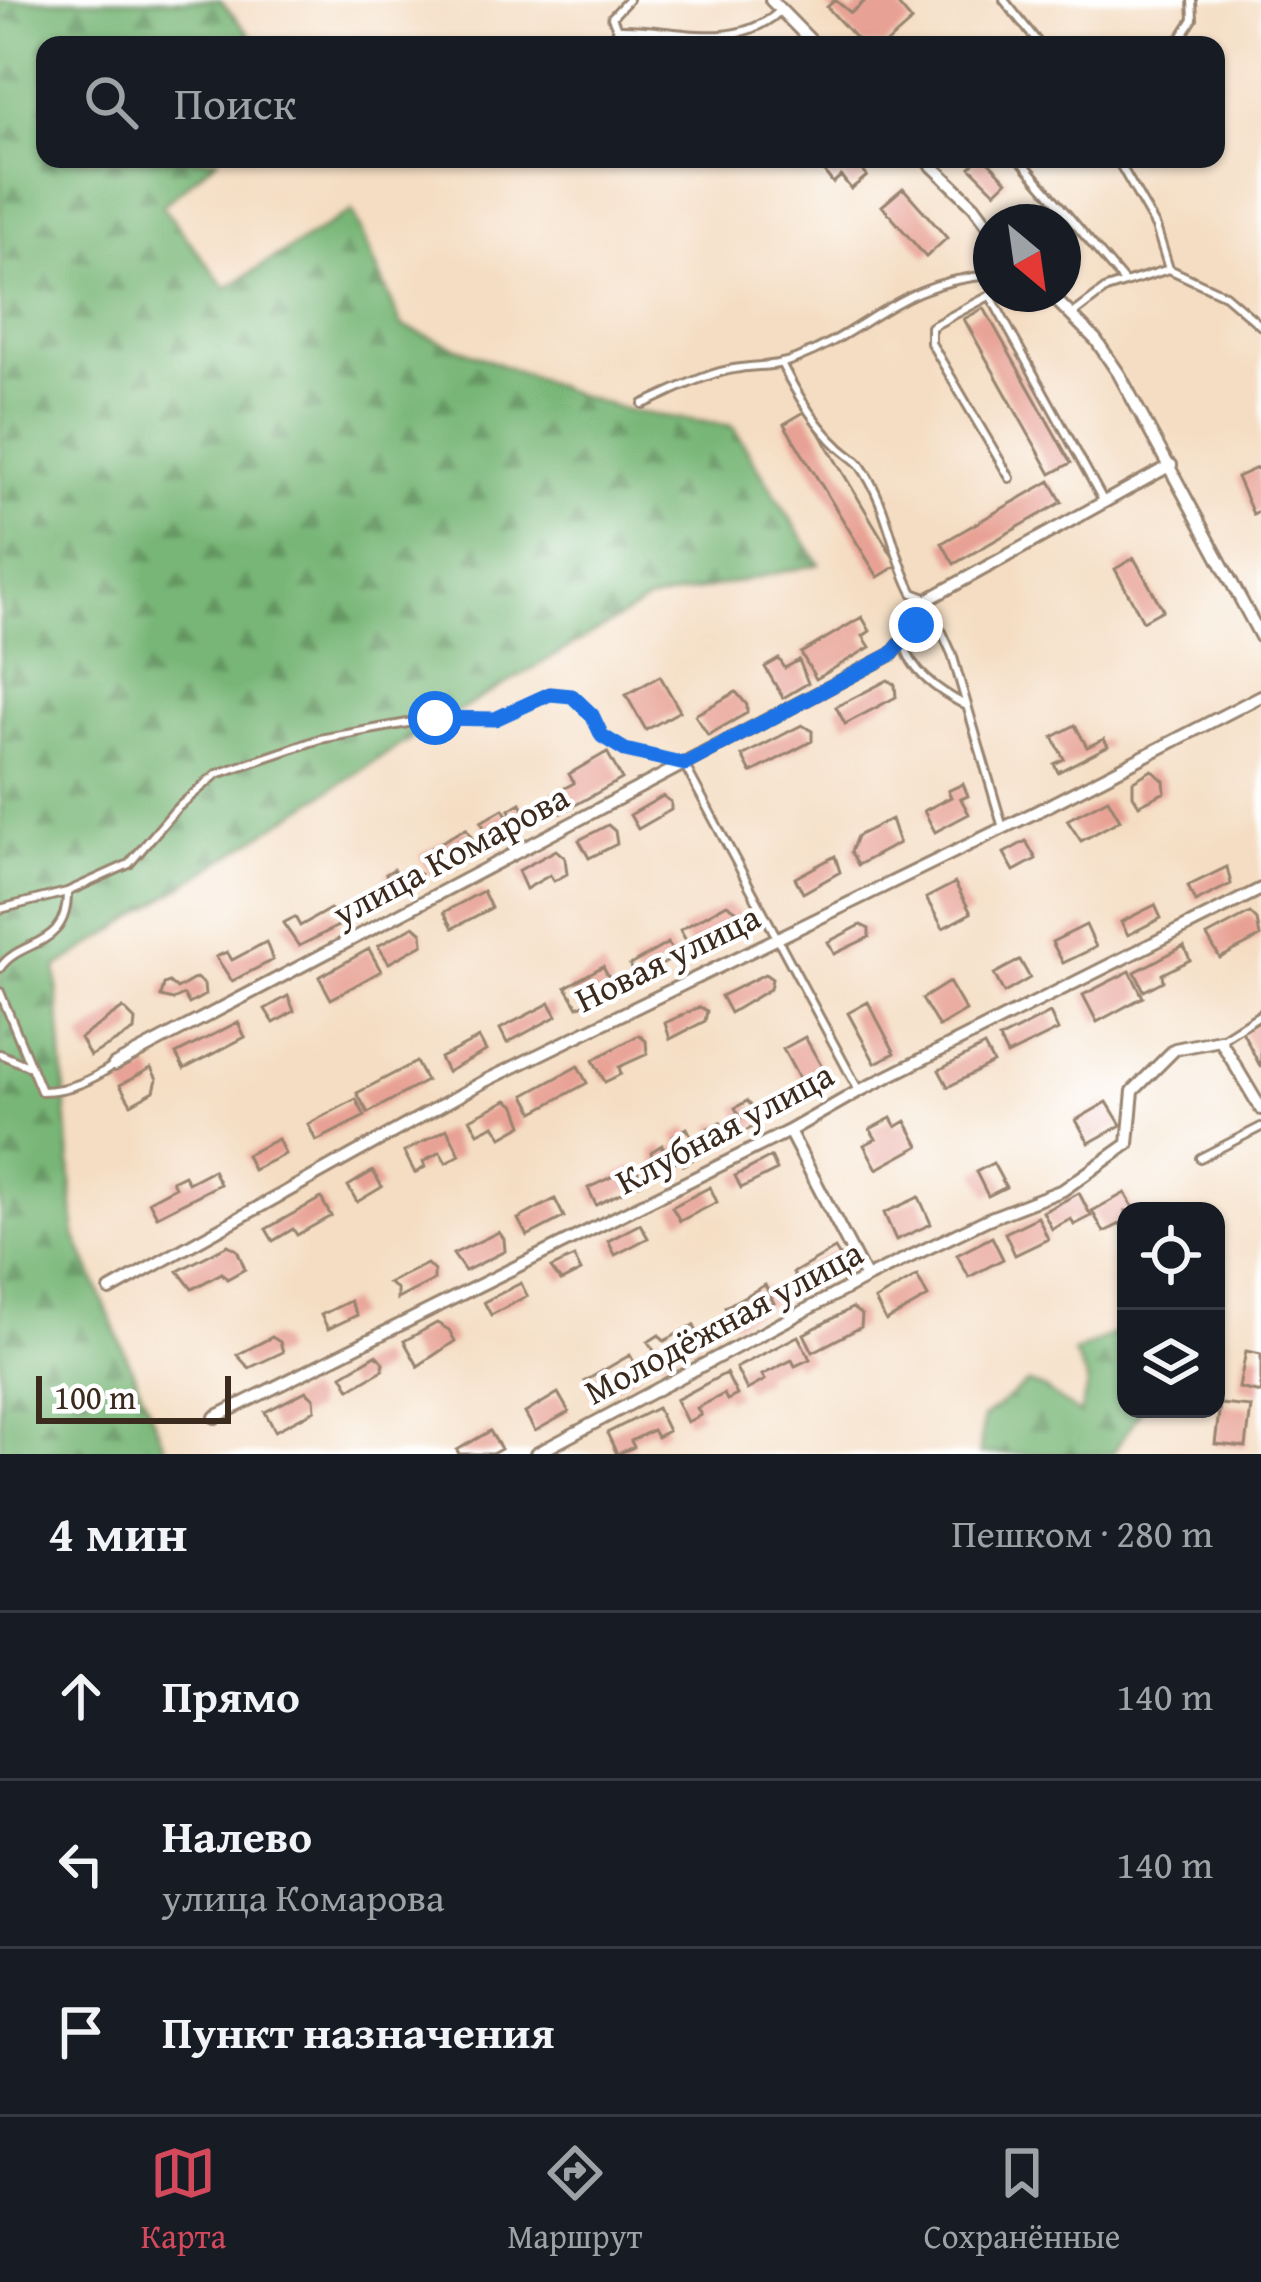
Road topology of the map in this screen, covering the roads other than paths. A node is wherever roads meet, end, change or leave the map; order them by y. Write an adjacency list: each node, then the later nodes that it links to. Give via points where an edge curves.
1 (628, 0): 6 (lane, via 612,17 616,29)
2 (771, 0): 5 (street)
3 (1004, 0): 9 (lane)
4 (1192, 0): 10 (lane, via 1193,20)
5 (781, 10): 7 (lane); 8 (street)
6 (710, 36)
7 (729, 36)
8 (806, 36)
9 (1033, 36)
10 (1181, 36)
11 (934, 168): 14 (street)
12 (1028, 168): 17 (lane)
13 (1122, 168): 15 (lane, via 1156,227)
14 (973, 205)
15 (1168, 269): 17 (lane); 22 (lane, via 1225,296)
16 (973, 276): 23 (lane, via 912,292)
17 (1125, 283): 21 (lane)
18 (973, 305): 26 (lane, via 931,327 931,343)
19 (1001, 312): 27 (lane)
20 (1071, 312): 21 (street)
21 (1073, 314): 25 (street)
22 (1261, 326)
23 (781, 363): 24 (lane, via 739,368); 28 (lane, via 801,401 858,462 890,520 913,593)
24 (643, 404)
25 (1171, 465): 27 (street); 30 (street)
26 (1010, 478)
27 (1104, 502): 28 (street)
28 (929, 599): 29 (street, улица Комарова)
29 (916, 625): 31 (street, улица Комарова); 33 (lane, via 942,632)
30 (1261, 637)
31 (904, 642): 33 (lane, via 922,676); 34 (street, улица Комарова)
32 (1261, 696): 35 (street, Новая улица)
33 (965, 705): 35 (lane)
34 (685, 764): 37 (lane, via 625,750 602,736 572,696 550,694 495,719 435,718 320,739 218,774 129,863); 39 (lane); 45 (street, улица Комарова)
35 (1003, 828): 39 (street, Новая улица)
36 (1261, 889): 47 (street, Клубная улица)
37 (67, 892): 38 (lane); 40 (lane, via 67,908 42,943 11,954)
38 (0, 909)
39 (778, 935): 47 (lane); 53 (street, Новая улица, via 484,1081)
40 (0, 968)
41 (0, 992): 46 (lane)
42 (1261, 1014): 43 (lane)
43 (1220, 1040): 48 (street); 52 (street, Молодёжная улица, via 1175,1049 1133,1091 1128,1144 1063,1190)
44 (0, 1054): 46 (lane)
45 (114, 1065): 46 (lane, via 59,1091 41,1091)
46 (28, 1066)
47 (859, 1091): 50 (street, Клубная улица)
48 (1261, 1109)
49 (1261, 1127): 51 (lane)
50 (789, 1131): 52 (street); 54 (street, Клубная улица)
51 (1200, 1158)
52 (866, 1278): 55 (street, Молодёжная улица)
53 (110, 1290)
54 (214, 1417)
55 (536, 1454)

